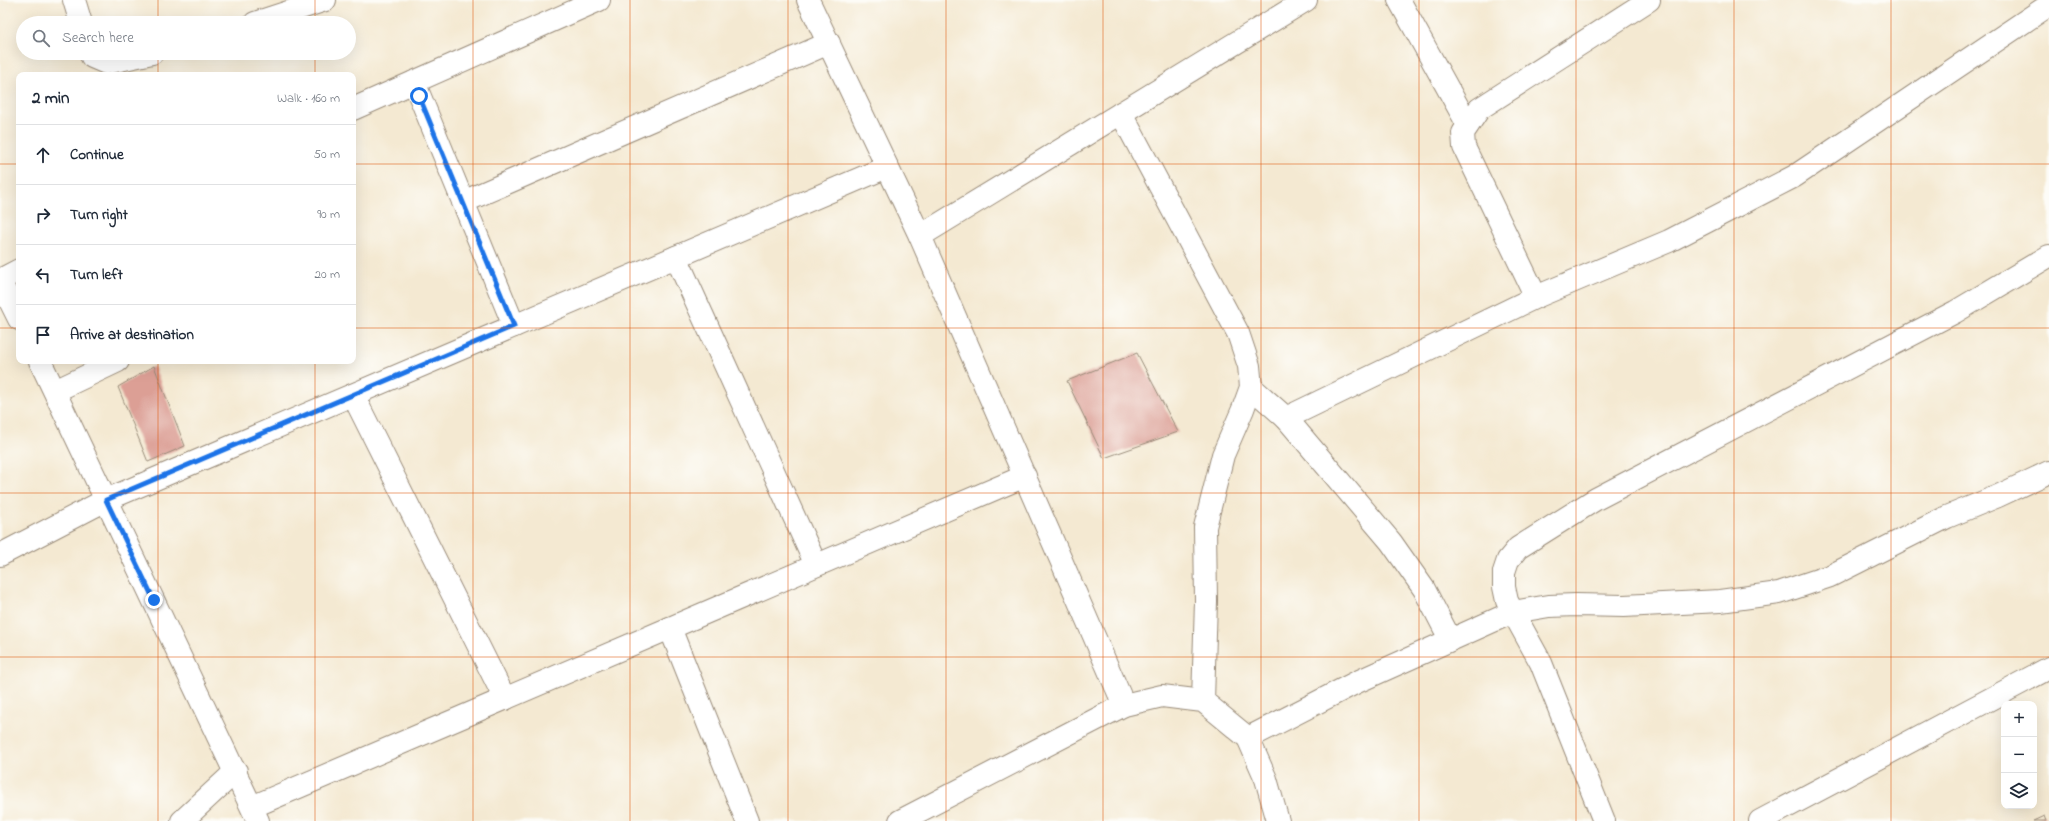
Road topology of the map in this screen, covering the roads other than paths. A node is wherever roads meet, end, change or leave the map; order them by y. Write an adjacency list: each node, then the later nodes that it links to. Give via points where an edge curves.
1 (74, 0): 9 (street)
2 (325, 0): 10 (street)
3 (599, 0): 14 (street)
4 (808, 0): 11 (street)
5 (1306, 0): 16 (street)
6 (1399, 0): 17 (street)
7 (1649, 0): 17 (street, via 1479,109)
8 (2049, 5): 25 (street, via 1795,176 1668,241)
9 (79, 16)
10 (276, 16)
11 (829, 43): 18 (street); 19 (street)
12 (120, 60): 13 (street)
13 (93, 62)
14 (414, 82): 15 (street); 19 (street)
15 (356, 109)
16 (1121, 113): 20 (street); 30 (street, via 1238,332 1249,366)
17 (1468, 124): 25 (street, via 1463,133 1464,147)
18 (888, 167): 20 (street); 22 (street)
19 (463, 202): 27 (street)
20 (920, 236): 35 (street)
21 (2049, 256): 39 (street, via 1955,312 1596,499 1518,548 1508,560 1504,572 1507,601)
22 (676, 257): 27 (street); 38 (street)
23 (16, 272): 24 (street)
24 (0, 280): 26 (street)
25 (1536, 297): 33 (street)
26 (16, 313)
27 (514, 326): 32 (street)
28 (41, 364): 31 (street)
29 (112, 364): 31 (street)
30 (1251, 387): 33 (street); 44 (street, via 1244,410 1223,455 1205,527)
31 (54, 391): 36 (street)
32 (353, 395): 36 (street); 43 (street)
33 (1286, 418): 41 (street, via 1391,542 1424,589)
34 (2049, 472): 39 (street, via 1947,516 1830,576 1779,593 1720,601 1624,606 1549,606)
35 (1025, 476): 38 (street); 45 (street)
36 (106, 500): 37 (street); 47 (street)
37 (0, 555)
38 (816, 565): 40 (street)
39 (1514, 612): 41 (street); 50 (street, via 1541,663)
40 (670, 628): 43 (street); 52 (street)
41 (1450, 639): 46 (street, via 1357,682)
42 (2049, 668): 54 (street)
43 (505, 699): 48 (street)
44 (1203, 701): 45 (street, via 1162,696); 46 (street)
45 (1124, 706): 49 (street)
46 (1248, 738): 53 (street, via 1266,779)
47 (236, 772): 48 (street); 51 (street)
48 (255, 814)
49 (907, 820)
50 (1601, 820)
51 (182, 821)
52 (747, 821)
53 (1278, 821)
54 (1760, 821)

